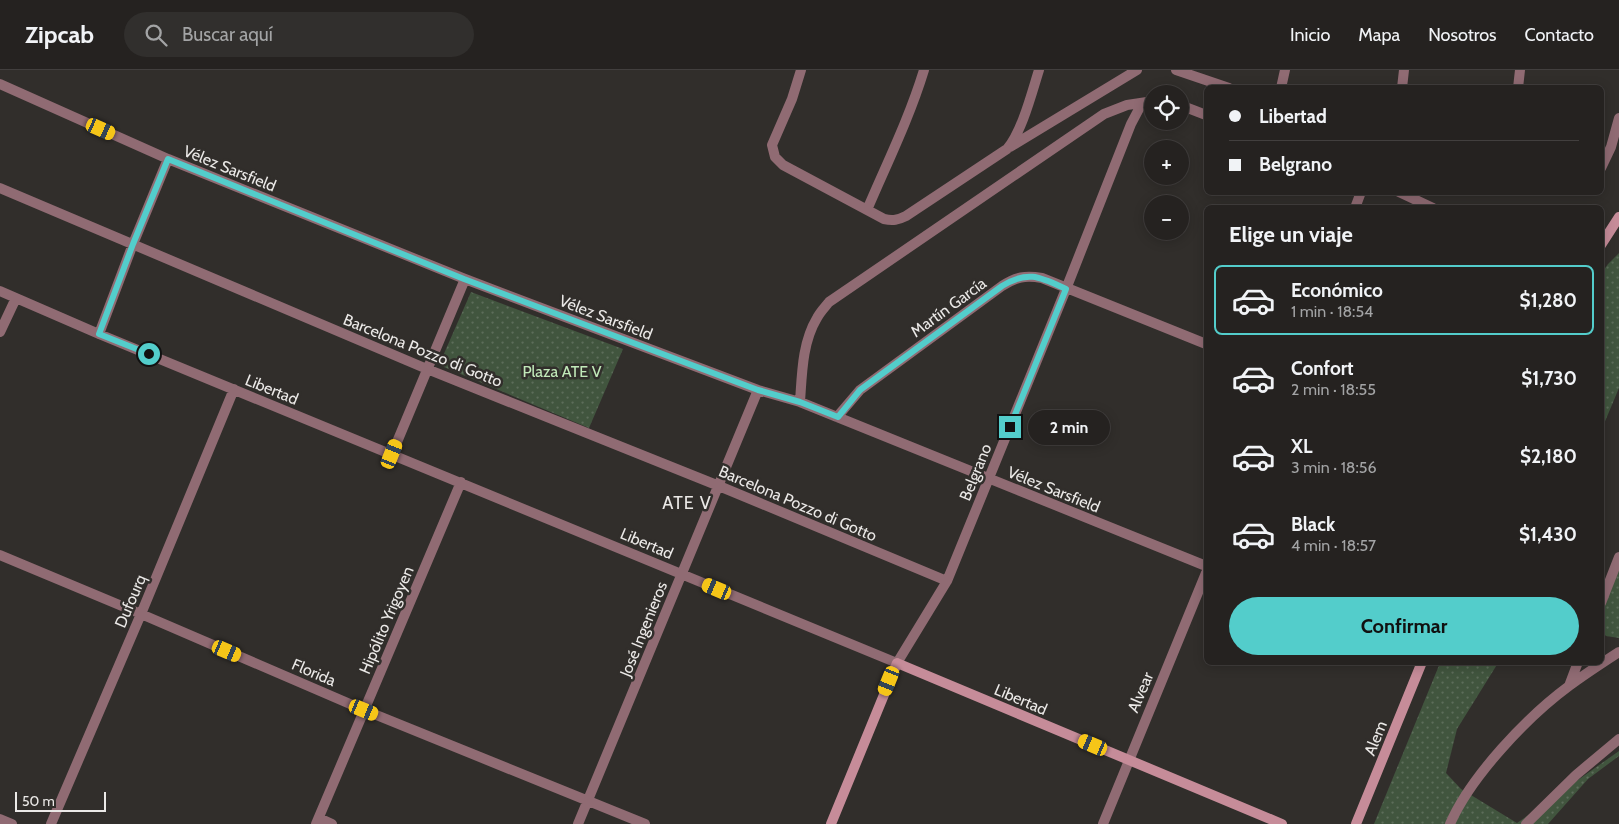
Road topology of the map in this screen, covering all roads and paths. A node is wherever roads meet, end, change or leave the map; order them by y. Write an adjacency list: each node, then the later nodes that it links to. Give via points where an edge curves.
1 (801, 70): 25 (street, via 772,145 775,157 783,165)
2 (924, 70): 25 (street, via 900,138)
3 (1039, 70): 19 (street, via 1015,138)
4 (1137, 70): 19 (street)
5 (1176, 70): 10 (street)
6 (1285, 70): 11 (street)
7 (1404, 70): 12 (street)
8 (1520, 70): 13 (street)
9 (0, 84): 20 (street, Vélez Sarsfield)
10 (1220, 85)
11 (1282, 85)
12 (1402, 85)
13 (1518, 85)
14 (1144, 103): 39 (street, via 1127,105 1104,114 829,302 812,328 804,357)
15 (1144, 105): 30 (street, Belgrano, via 1131,124)
16 (1189, 108): 17 (street)
17 (1204, 114)
18 (1619, 118): 21 (street)
19 (1007, 149): 25 (street, via 899,220 884,219)
20 (168, 159): 28 (street); 29 (street, Vélez Sarsfield)
21 (1604, 162)
22 (0, 188): 28 (street, Barcelona Pozzo di Gotto)
23 (1405, 195): 24 (street)
24 (1427, 205)
25 (867, 210)
26 (1619, 217): 27 (main road)
27 (1604, 240)
28 (133, 244): 34 (street); 36 (street, Barcelona Pozzo di Gotto)
29 (464, 279): 36 (street); 38 (street, Vélez Sarsfield)
30 (1066, 289): 35 (street, Martín García); 40 (street, Martín García, via 1042,278 1028,276 1012,280 860,390); 42 (street, Belgrano)
31 (0, 291): 32 (street, Libertad)
32 (16, 298): 33 (street); 34 (street, Libertad)
33 (0, 332)
34 (99, 334): 37 (street, Libertad)
35 (1204, 343)
36 (427, 369): 41 (street); 44 (street, Barcelona Pozzo di Gotto)
37 (234, 389): 41 (street, Libertad); 52 (street, Dufourq)
38 (758, 390): 39 (street, Vélez Sarsfield); 44 (street, José Ingenieros)
39 (800, 402): 40 (street, Vélez Sarsfield)
40 (838, 417): 42 (street, Vélez Sarsfield)
41 (392, 454): 43 (street, Libertad)
42 (989, 479): 47 (street, Vélez Sarsfield); 50 (street, Belgrano)
43 (461, 482): 48 (street, Libertad); 60 (street, Hipólito Yrigoyen)
44 (719, 486): 48 (street, José Ingenieros); 50 (street, Barcelona Pozzo di Gotto)
45 (0, 556): 52 (street, Florida)
46 (1619, 557): 51 (street)
47 (1204, 565)
48 (682, 574): 55 (street, Libertad); 63 (street, José Ingenieros)
49 (1204, 578): 62 (street, Alvear)
50 (947, 581): 55 (street, Belgrano)
51 (1604, 595)
52 (141, 614): 60 (street, Florida); 67 (street, Dufourq)
53 (1619, 652): 54 (street)
54 (1604, 662)
55 (897, 664): 62 (main road, Libertad); 71 (main road, Belgrano)
56 (1421, 665): 74 (main road, Alem)
57 (1577, 665): 59 (street)
58 (1600, 665): 59 (street)
59 (1569, 686): 75 (street, via 1545,706 1486,768)
60 (364, 710): 63 (street, Florida); 65 (street, Hipólito Yrigoyen)
61 (1619, 739): 76 (street)
62 (1128, 760): 72 (street, Alvear); 73 (main road, Libertad)
63 (588, 800): 69 (street, José Ingenieros); 70 (street, Florida)
64 (0, 819): 66 (street)
65 (317, 821): 68 (street)
66 (12, 824)
67 (51, 824)
68 (332, 824)
69 (578, 824)
70 (645, 824)
71 (831, 824)
72 (1103, 824)
73 (1282, 824)
74 (1356, 824)
75 (1450, 824)
76 (1526, 824)

